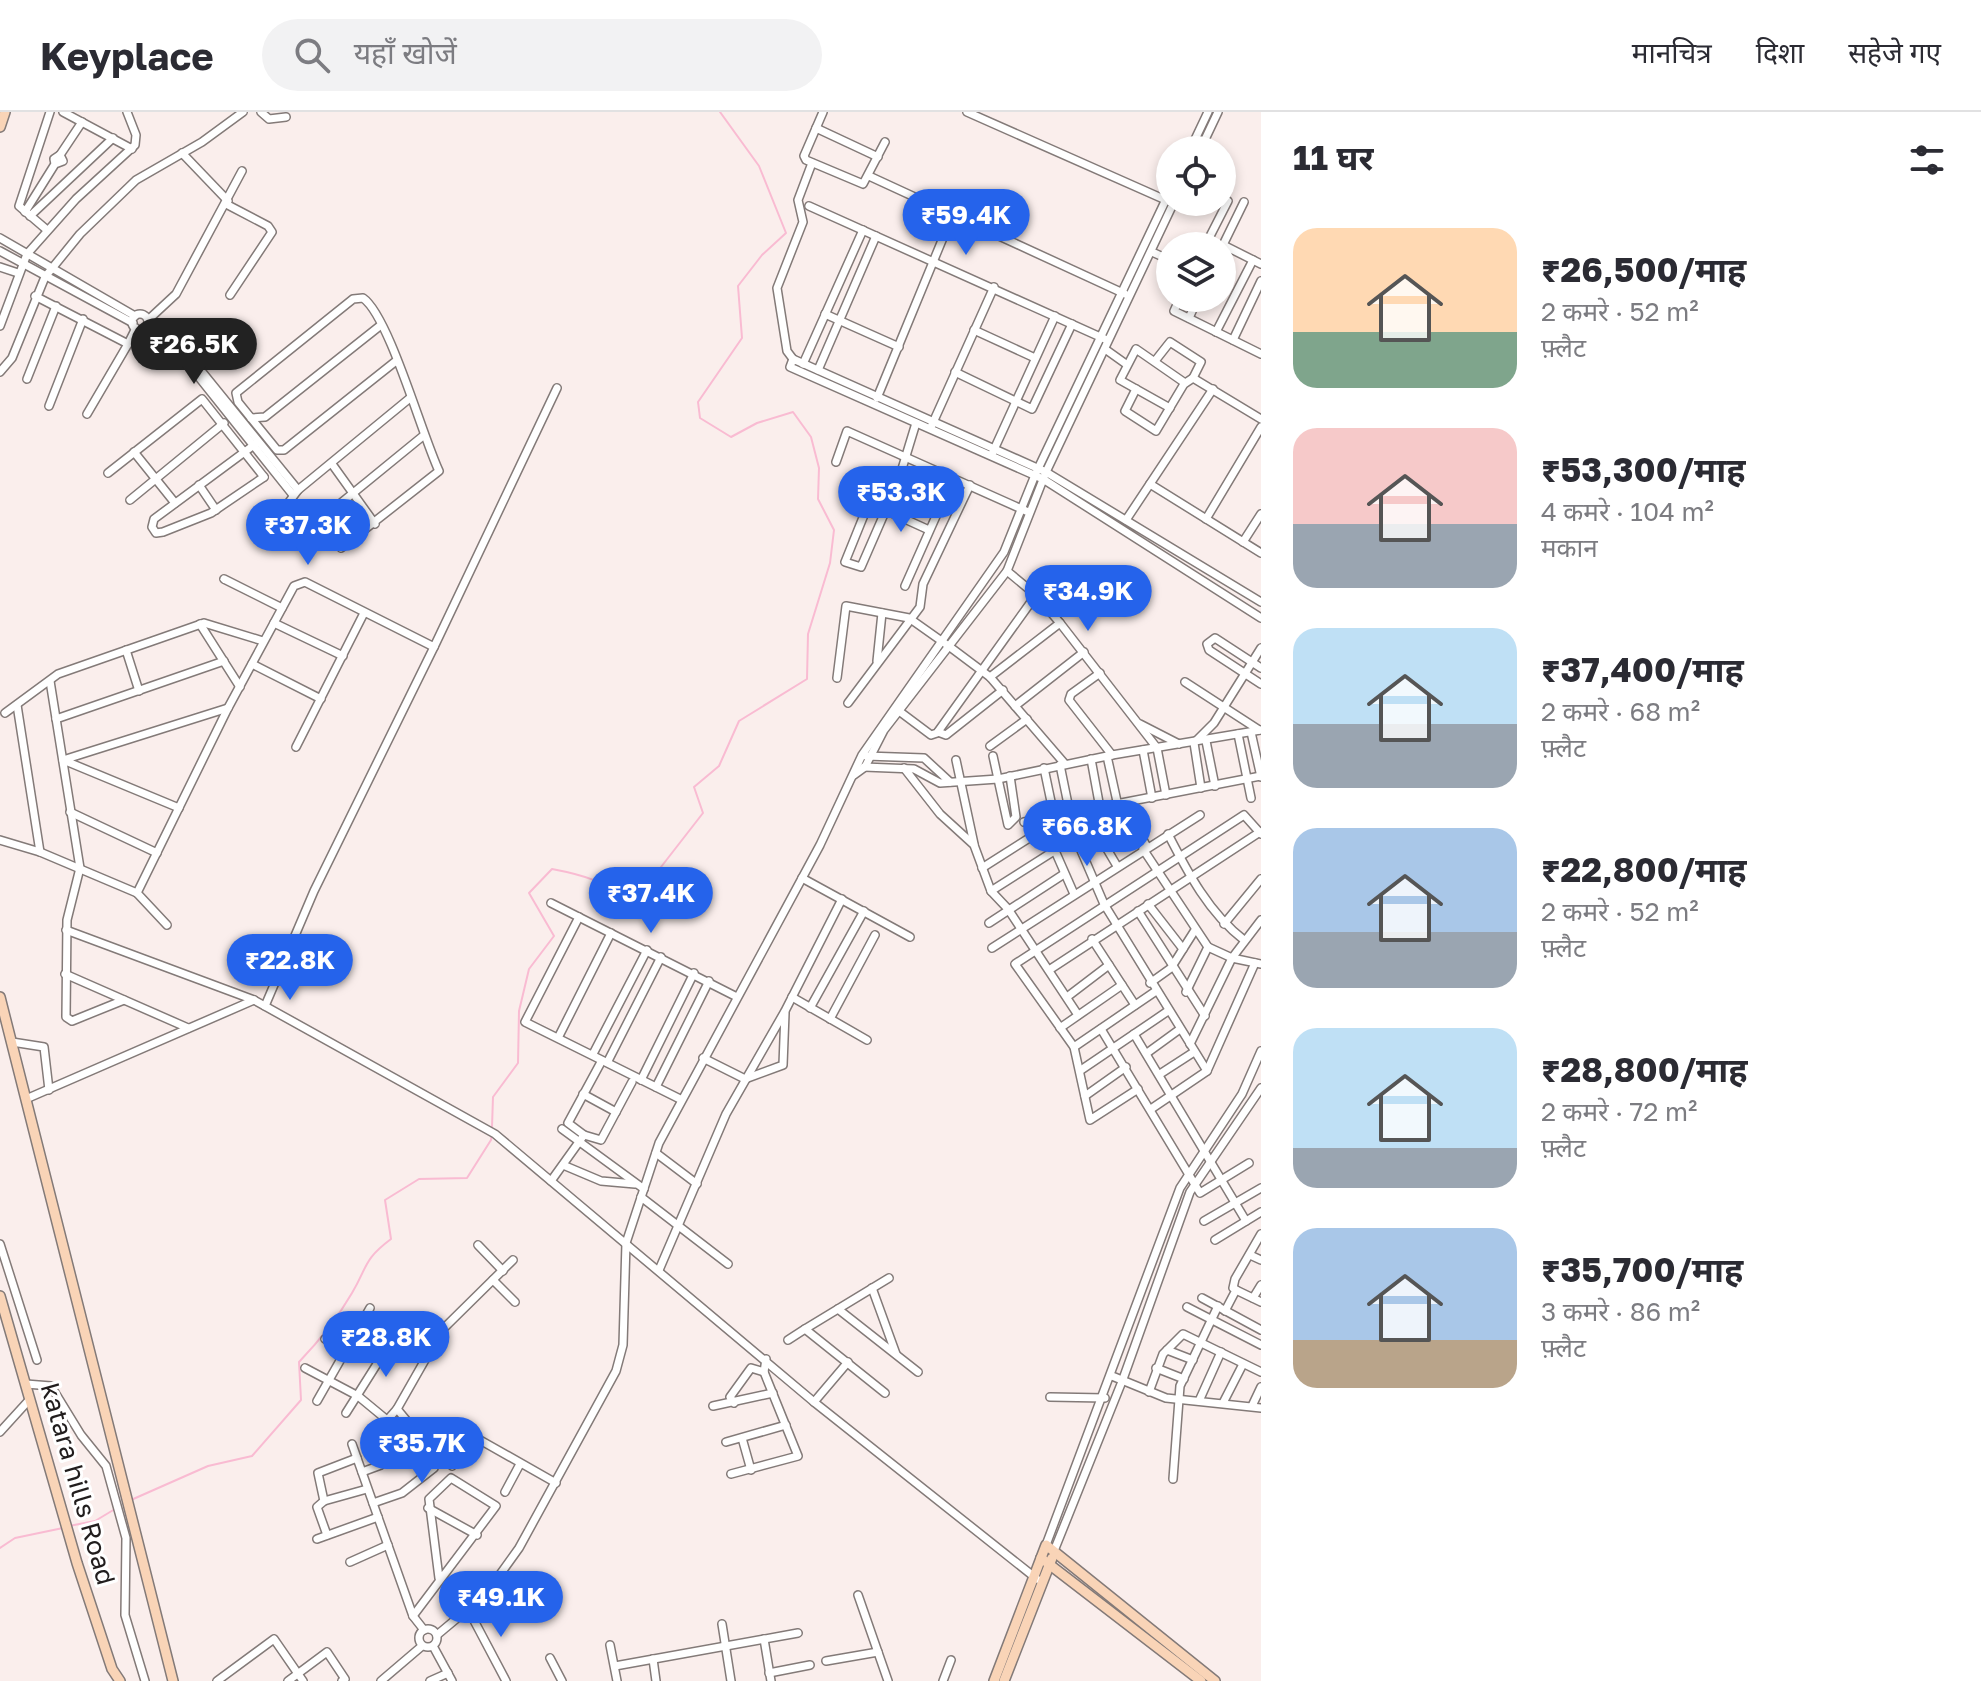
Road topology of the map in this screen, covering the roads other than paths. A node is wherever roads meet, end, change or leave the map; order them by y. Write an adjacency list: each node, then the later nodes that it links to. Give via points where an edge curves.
1 (5, 112): 13 (street)
2 (50, 112): 19 (street)
3 (63, 112): 12 (street)
4 (127, 112): 20 (street, via 136,135)
5 (243, 112): 21 (street)
6 (261, 112): 11 (street, via 269,119)
7 (823, 112): 14 (street)
8 (967, 112): 28 (street)
9 (1208, 112): 15 (street)
10 (1218, 112): 16 (street)
11 (286, 117)
12 (82, 122): 17 (street); 23 (street)
13 (0, 127)
14 (816, 128): 22 (street); 24 (street, via 804,156)
15 (1197, 136)
16 (1207, 136)
17 (113, 138): 20 (street); 25 (street)
18 (885, 142): 22 (street)
19 (39, 148): 23 (street); 32 (street, via 19,206)
20 (132, 149): 36 (street)
21 (182, 153): 29 (street); 50 (street, via 136,180)
22 (878, 157): 27 (street)
23 (58, 159): 25 (street); 32 (street)
24 (812, 163): 27 (street, via 863,184); 79 (street, via 798,200 803,222 777,288 787,351)
25 (77, 171): 32 (street)
26 (242, 171): 29 (street)
27 (869, 176): 33 (street)
28 (1156, 195)
29 (227, 202): 55 (street, via 272,232); 66 (street, via 176,294)
30 (1244, 202): 38 (street)
31 (809, 206): 37 (street)
32 (28, 214): 36 (street)
33 (952, 216): 46 (street); 56 (street)
34 (1164, 216): 56 (street)
35 (1166, 216): 42 (street)
36 (47, 230): 44 (street)
37 (863, 230): 39 (street); 61 (street)
38 (1229, 232)
39 (876, 236): 46 (street); 65 (street)
40 (0, 238): 44 (street)
41 (0, 251): 48 (street)
42 (1152, 252): 45 (street); 56 (street)
43 (1236, 252): 47 (street)
44 (27, 254): 48 (street); 50 (street)
45 (1156, 254)
46 (934, 260): 54 (street); 75 (street)
47 (1257, 262): 71 (street)
48 (22, 265): 51 (street); 52 (street)
49 (0, 267): 51 (street)
50 (52, 267): 52 (street); 66 (street)
51 (18, 273): 69 (street)
52 (45, 277): 57 (street); 66 (street)
53 (1261, 281): 72 (street)
54 (994, 287): 62 (street); 70 (street)
55 (230, 295)
56 (1127, 295): 73 (street)
57 (35, 296): 58 (street); 85 (street, via 12,358)
58 (56, 306): 64 (street); 88 (street)
59 (1176, 312): 63 (street)
60 (1192, 312): 63 (street)
61 (825, 314): 65 (street); 82 (street)
62 (1055, 316): 67 (street); 78 (street)
63 (1189, 318): 71 (street)
64 (83, 319): 74 (street); 98 (street)
65 (839, 320): 75 (street); 84 (street)
66 (141, 324): 74 (street); 76 (street)
67 (1072, 324): 73 (street); 97 (street, via 1032,409)
68 (381, 325): 80 (street); 100 (street, via 371,304 353,299 239,387); 102 (street, via 265,417)
69 (0, 326)
70 (974, 330): 78 (street); 86 (street)
71 (1216, 332): 72 (street)
72 (1233, 340): 77 (street)
73 (1105, 343): 83 (street); 117 (street)
74 (128, 344): 101 (street)
75 (899, 347): 96 (street)
76 (180, 348): 93 (street); 100 (street)
77 (1261, 354)
78 (1035, 358): 97 (street)
79 (793, 359): 82 (street); 96 (street, via 790,367)
80 (396, 361): 94 (street); 102 (street, via 284,450 277,450)
81 (1155, 361): 83 (street, via 1135,349); 87 (street, via 1170,342 1201,362); 89 (street)
82 (803, 364): 84 (street)
83 (1126, 364): 91 (street, via 1119,378)
84 (818, 370): 96 (street)
85 (0, 372)
86 (955, 372): 97 (street); 106 (street)
87 (1193, 378): 89 (street); 92 (street)
88 (27, 379)
89 (1185, 383): 99 (street)
90 (557, 388): 156 (street)
91 (1136, 389): 99 (street); 99 (street, via 1125,411 1156,431)
92 (1213, 389): 103 (street); 122 (street)
93 (212, 395): 95 (street); 100 (street)
94 (410, 398): 108 (street); 115 (street)
95 (202, 399): 105 (street); 110 (street)
96 (876, 400): 104 (street); 106 (street)
97 (1014, 401): 111 (street)
98 (49, 406)
99 (1170, 408)
100 (235, 411): 102 (street); 105 (street); 109 (street)
101 (87, 414)
102 (251, 418)
103 (1261, 419)
104 (916, 423): 106 (street); 112 (street)
105 (223, 425): 109 (street); 120 (street)
106 (932, 426): 111 (street)
107 (1261, 427): 134 (street)
108 (423, 436): 125 (street); 136 (street, via 437,476)
109 (252, 447): 113 (street); 118 (street); 123 (street); 126 (street)
110 (134, 452): 116 (street); 120 (street)
111 (993, 453): 117 (street)
112 (906, 456): 114 (street, via 847,431); 119 (street); 121 (street)
113 (263, 459): 118 (street); 126 (street)
114 (836, 462)
115 (332, 464): 125 (street); 126 (street)
116 (108, 473)
117 (1041, 474): 132 (street); 135 (street); 150 (street)
118 (264, 477): 130 (street)
119 (953, 478): 124 (street); 128 (street)
120 (156, 479): 127 (street); 129 (street)
121 (898, 482): 128 (street); 131 (street); 131 (street, via 881,473 845,562 861,567)
122 (1150, 484): 134 (street); 135 (street)
123 (199, 485): 129 (street); 130 (street)
124 (970, 485): 132 (street); 149 (street, via 923,584 920,607)
125 (354, 493): 126 (street, via 314,525 305,525); 136 (street)
126 (292, 494)
127 (130, 500)
128 (943, 500): 137 (street)
129 (175, 503): 130 (street, via 154,519 156,533)
130 (216, 510)
131 (885, 510): 137 (street)
132 (1028, 512): 141 (street); 155 (street)
133 (1261, 514): 138 (street)
134 (1206, 519): 138 (street)
135 (1126, 520): 145 (street)
136 (375, 524): 139 (street)
137 (929, 530): 143 (street)
138 (1243, 542): 140 (street)
139 (341, 548)
140 (1261, 553)
141 (1007, 571): 144 (street); 157 (street)
142 (224, 579): 146 (street)
143 (905, 586)
144 (1036, 595): 152 (street); 168 (street)
145 (1261, 602)
146 (282, 608): 147 (street, via 301,582); 151 (street)
147 (364, 613): 156 (street); 161 (street)
148 (882, 613): 149 (street); 163 (street); 170 (street, via 846,606)
149 (909, 618): 155 (street); 163 (street)
150 (1261, 618)
151 (274, 623): 154 (street); 161 (street)
152 (1060, 623): 160 (street); 168 (street)
153 (200, 624): 154 (street); 159 (street); 162 (street)
154 (263, 641): 165 (street)
155 (942, 641): 157 (street); 199 (street)
156 (434, 647): 297 (street, via 314,891)
157 (950, 647): 168 (street); 183 (street)
158 (1261, 648): 164 (street)
159 (126, 650): 171 (street); 176 (street)
160 (1084, 652): 167 (street); 180 (street)
161 (343, 656): 177 (street)
162 (224, 661): 174 (street); 176 (street)
163 (877, 663): 178 (street)
164 (1252, 663): 166 (street); 169 (street); 169 (street, via 1215,638 1209,640 1209,650)
165 (252, 664): 174 (street); 177 (street)
166 (1261, 668)
167 (1100, 673): 187 (street); 198 (street, via 1069,700)
168 (987, 674): 175 (street); 189 (street)
169 (1245, 674): 173 (street); 181 (street)
170 (837, 678)
171 (50, 681): 179 (street); 185 (street)
172 (1185, 682): 181 (street)
173 (1261, 684)
174 (240, 687): 182 (street)
175 (1003, 690): 180 (street); 189 (street, via 946,735)
176 (139, 691): 185 (street)
177 (321, 699): 195 (street)
178 (848, 703)
179 (17, 705): 184 (street); 234 (street)
180 (1015, 706): 186 (street)
181 (1224, 707): 188 (street); 192 (street)
182 (228, 708): 203 (street); 221 (street)
183 (899, 711): 189 (street, via 931,735); 199 (street)
184 (5, 713)
185 (56, 719): 203 (street)
186 (1027, 719): 194 (street); 205 (street)
187 (1139, 723): 193 (street); 196 (street)
188 (1257, 731): 190 (street); 210 (street)
189 (938, 732)
190 (1238, 734): 191 (street); 212 (street)
191 (1206, 741): 192 (street); 215 (street)
192 (1194, 743): 193 (street); 216 (street)
193 (1182, 745): 196 (street)
194 (990, 746)
195 (296, 747)
196 (1157, 748): 197 (street); 217 (street)
197 (1143, 750): 198 (street); 218 (street)
198 (1109, 755): 202 (street); 220 (street)
199 (866, 756): 201 (street); 206 (street)
200 (993, 756): 211 (street)
201 (920, 757): 207 (street); 213 (street)
202 (1091, 759): 205 (street); 222 (street)
203 (63, 760): 221 (street); 223 (street)
204 (956, 760): 214 (street)
205 (1062, 765): 208 (street); 226 (street)
206 (861, 766): 207 (street); 243 (street)
207 (904, 768): 213 (street); 231 (street, via 940,814)
208 (1044, 768): 209 (street); 225 (street)
209 (1010, 776): 211 (street); 211 (street, via 1016,817 1008,825)
210 (1261, 776): 212 (street)
211 (998, 779): 214 (street)
212 (1246, 780): 215 (street); 219 (street)
213 (950, 782): 214 (street)
214 (963, 783): 231 (street)
215 (1215, 786): 216 (street)
216 (1201, 788): 217 (street)
217 (1166, 795): 218 (street)
218 (1152, 798): 220 (street)
219 (1251, 798)
220 (1118, 806): 222 (street)
221 (179, 808): 235 (street)
222 (1100, 808): 226 (street)
223 (70, 812): 235 (street); 238 (street)
224 (1200, 815): 229 (street)
225 (1054, 816): 226 (street); 227 (street)
226 (1069, 817): 245 (street)
227 (1024, 822)
228 (1260, 833): 236 (street, via 1244,815); 242 (street)
229 (1168, 834): 232 (street); 236 (street)
230 (0, 840): 234 (street)
231 (974, 845): 239 (street)
232 (1145, 848): 237 (street); 237 (street, via 1136,827 1104,844); 240 (street)
233 (1054, 851): 239 (street, via 1045,828); 241 (street); 246 (street)
234 (40, 852): 238 (street)
235 (157, 853): 248 (street)
236 (1179, 855): 240 (street); 242 (street)
237 (1117, 866): 245 (street)
238 (80, 868): 248 (street); 264 (street)
239 (982, 868): 246 (street)
240 (1156, 869): 247 (street); 252 (street)
241 (1064, 874): 249 (street); 254 (street)
242 (1191, 877): 247 (street); 260 (street)
243 (802, 878): 250 (street); 289 (street)
244 (1261, 879): 260 (street)
245 (1093, 882): 249 (street); 252 (street)
246 (991, 891): 254 (street)
247 (1170, 891): 253 (street); 265 (street)
248 (137, 893): 261 (street)
249 (1074, 894): 263 (street)
250 (842, 899): 255 (street); 291 (street)
251 (551, 903): 257 (street)
252 (1104, 904): 262 (street); 273 (street)
253 (1148, 904): 256 (street); 274 (street)
254 (1008, 909): 259 (street); 263 (street)
255 (864, 911): 268 (street); 299 (street)
256 (1138, 911): 262 (street); 280 (street)
257 (579, 917): 266 (street); 312 (street, via 525,1022)
258 (1261, 920): 270 (street)
259 (989, 923)
260 (1224, 924): 270 (street)
261 (167, 925)
262 (1118, 925): 269 (street); 285 (street)
263 (1021, 928): 272 (street); 273 (street)
264 (66, 930): 283 (street); 294 (street)
265 (1195, 930): 271 (street); 274 (street)
266 (611, 933): 275 (street); 312 (street)
267 (875, 935): 304 (street)
268 (910, 937)
269 (1092, 939): 279 (street); 281 (street)
270 (1244, 940): 277 (street)
271 (1208, 947): 277 (street); 288 (street)
272 (992, 948)
273 (1035, 949): 281 (street); 307 (street, via 1015,964)
274 (1183, 949): 280 (street)
275 (647, 950): 276 (street); 295 (street)
276 (661, 957): 282 (street); 298 (street)
277 (1232, 958): 278 (street); 303 (street)
278 (1258, 964): 325 (street)
279 (1109, 965): 286 (street); 292 (street)
280 (1171, 968): 285 (street); 288 (street)
281 (1049, 970): 292 (street)
282 (694, 973): 284 (street); 305 (street)
283 (65, 974): 293 (street); 293 (street, via 68,1021)
284 (709, 981): 289 (street); 310 (street)
285 (1150, 983): 287 (street)
286 (1122, 985): 296 (street); 302 (street)
287 (1156, 991): 296 (street); 301 (street)
288 (1186, 992): 303 (street)
289 (735, 996): 321 (street)
290 (0, 997): 314 (street)
291 (792, 997): 299 (street); 300 (street)
292 (1067, 997): 302 (street)
293 (124, 1000): 306 (street)
294 (254, 1000): 297 (street); 306 (street)
295 (621, 1001): 298 (street); 320 (street)
296 (1135, 1005): 308 (street)
297 (265, 1006): 350 (street, via 491,1133)
298 (635, 1008): 322 (street)
299 (810, 1008): 304 (street)
300 (785, 1011): 327 (street); 327 (street, via 783,1065)
301 (1168, 1011): 309 (street); 311 (street)
302 (1078, 1015): 307 (street)
303 (1205, 1016): 317 (street)
304 (830, 1019): 313 (street)
305 (668, 1026): 310 (street); 328 (street)
306 (188, 1028): 333 (street)
307 (1060, 1028): 315 (street)
308 (1101, 1029): 315 (street); 316 (street)
309 (1180, 1029): 317 (street); 319 (street)
310 (682, 1033): 330 (street)
311 (1134, 1034): 316 (street); 319 (street)
312 (559, 1036): 320 (street)
313 (867, 1040)
314 (12, 1042): 333 (street, via 44,1047); 337 (street)
315 (1074, 1047): 324 (street)
316 (1113, 1048): 323 (street); 324 (street)
317 (1192, 1048): 325 (street); 326 (street)
318 (1261, 1051): 343 (street, via 1242,1094)
319 (1147, 1053): 326 (street)
320 (593, 1054): 322 (street)
321 (703, 1058): 327 (street); 338 (street)
322 (604, 1063): 328 (street); 334 (street)
323 (1126, 1067): 332 (street); 336 (street)
324 (1081, 1070): 336 (street)
325 (1207, 1071): 335 (street)
326 (1160, 1074): 335 (street)
327 (745, 1079): 352 (street)
328 (641, 1080): 330 (street)
329 (632, 1082): 340 (street)
330 (656, 1087): 338 (street)
331 (1261, 1088): 345 (street)
332 (1138, 1089): 336 (street, via 1090,1120); 339 (street)
333 (49, 1090): 337 (street)
334 (583, 1094): 340 (street); 342 (street, via 568,1123)
335 (1173, 1095): 339 (street); 343 (street)
336 (1085, 1096)
337 (26, 1099): 463 (street)
338 (680, 1099): 344 (street)
339 (1151, 1109): 348 (street)
340 (616, 1112): 342 (street, via 600,1141)
341 (562, 1129): 342 (street)
342 (582, 1138): 347 (street); 354 (street)
343 (1203, 1150): 345 (street); 348 (street)
344 (656, 1153): 352 (street); 354 (street)
345 (1211, 1162): 349 (street); 351 (street)
346 (1249, 1163): 349 (street)
347 (563, 1165): 350 (street); 354 (street)
348 (1189, 1173): 351 (street); 359 (street)
349 (1222, 1180): 351 (street, via 1202,1194); 355 (street)
350 (551, 1181): 364 (street)
351 (1195, 1183): 361 (street)
352 (697, 1184): 360 (street)
353 (1261, 1188): 355 (street)
354 (641, 1190): 360 (street); 364 (street)
355 (1236, 1203): 357 (street); 358 (street)
356 (1261, 1212): 358 (street)
357 (1204, 1221)
358 (1246, 1221): 363 (street)
359 (1167, 1222): 361 (street); 373 (street)
360 (677, 1224): 370 (street); 371 (street)
361 (1177, 1226): 375 (street)
362 (1261, 1234): 367 (street)
363 (1215, 1240)
364 (626, 1243): 371 (street); 454 (street, via 623,1345 616,1371)
365 (0, 1244): 401 (street)
366 (478, 1245): 372 (street)
367 (1250, 1255): 369 (street); 379 (street, via 1235,1279)
368 (513, 1260): 372 (street)
369 (1261, 1260)
370 (728, 1264)
371 (659, 1270): 400 (street)
372 (503, 1271): 376 (street)
373 (1147, 1275): 375 (street); 411 (street)
374 (889, 1278): 378 (street)
375 (1158, 1279): 413 (street)
376 (493, 1280): 383 (street); 433 (street, via 439,1334)
377 (1261, 1285): 382 (street)
378 (872, 1288): 386 (street); 399 (street)
379 (1236, 1290): 382 (street); 387 (street)
380 (0, 1296): 415 (street, katara hills Road)
381 (1202, 1298): 387 (street)
382 (1257, 1300)
383 (515, 1302)
384 (1187, 1307): 388 (street)
385 (370, 1308): 397 (street)
386 (838, 1309): 390 (street); 399 (street)
387 (1222, 1309): 388 (street); 391 (street)
388 (1211, 1319): 394 (street); 395 (street)
389 (399, 1329): 420 (street)
390 (805, 1329): 393 (street); 403 (street)
391 (1261, 1330)
392 (325, 1339): 397 (street)
393 (788, 1340)
394 (1202, 1341): 396 (street, via 1183,1334); 398 (street); 402 (street)
395 (1261, 1345)
396 (1167, 1350): 402 (street); 407 (street)
397 (346, 1351): 412 (street)
398 (1221, 1352): 404 (street); 427 (street)
399 (896, 1355): 409 (street)
400 (766, 1359): 406 (street); 408 (street); 428 (street)
401 (37, 1360)
402 (1193, 1360): 414 (street)
403 (848, 1362): 419 (street); 428 (street)
404 (1243, 1364): 410 (street); 430 (street)
405 (305, 1368): 412 (street)
406 (751, 1368): 408 (street); 429 (street, via 730,1397)
407 (1156, 1368): 414 (street); 417 (street)
408 (764, 1372): 418 (street)
409 (918, 1372)
410 (1261, 1372)
411 (1112, 1376): 413 (street); 422 (street)
412 (329, 1379): 420 (street); 425 (street)
413 (1123, 1379): 417 (street); 423 (street)
414 (1184, 1379): 426 (street)
415 (26, 1384): 424 (street, katara hills Road); 463 (street, via 51,1386 106,1466)
416 (1261, 1387): 432 (street)
417 (1149, 1392): 426 (street)
418 (773, 1393): 429 (street); 436 (street)
419 (885, 1393)
420 (358, 1396): 434 (street); 435 (street)
421 (1050, 1397): 422 (street)
422 (1103, 1398): 423 (street); 466 (street)
423 (1115, 1398): 466 (street)
424 (30, 1399): 437 (street); 493 (street, katara hills Road, via 77,1563)
425 (317, 1401)
426 (1178, 1401): 427 (street); 453 (street)
427 (1199, 1401): 430 (street)
428 (814, 1402): 470 (street)
429 (734, 1403): 431 (street)
430 (1223, 1403): 432 (street)
431 (713, 1406)
432 (1257, 1407)
433 (397, 1409): 435 (street); 440 (street)
434 (346, 1413)
435 (387, 1420): 438 (street)
436 (786, 1425): 441 (street); 450 (street, via 798,1456)
437 (0, 1432)
438 (375, 1434)
439 (470, 1434): 444 (street, via 457,1427 451,1430); 447 (street); 449 (street)
440 (419, 1436): 444 (street); 446 (street)
441 (742, 1438): 442 (street); 450 (street)
442 (726, 1442)
443 (352, 1444): 445 (street)
444 (435, 1455): 458 (street, via 434,1468 402,1493)
445 (357, 1458): 451 (street); 457 (street, via 318,1473)
446 (392, 1462)
447 (520, 1464): 454 (street); 456 (street)
448 (381, 1465): 451 (street)
449 (452, 1466)
450 (751, 1470): 452 (street)
451 (362, 1472): 455 (street)
452 (731, 1474)
453 (1173, 1479)
454 (556, 1483): 472 (street, via 519,1548)
455 (367, 1489): 457 (street); 458 (street)
456 (505, 1492)
457 (324, 1501): 461 (street, via 317,1507)
458 (373, 1503): 460 (street)
459 (428, 1508): 462 (street); 462 (street, via 429,1499 451,1478 496,1506); 469 (street)
460 (378, 1517): 461 (street); 465 (street)
461 (327, 1535): 464 (street)
462 (477, 1535): 469 (street)
463 (131, 1537): 494 (street, via 125,1615); 495 (street)
464 (317, 1539)
465 (388, 1545): 468 (street); 473 (street)
466 (1050, 1548): 467 (street); 511 (street)
467 (1046, 1561): 470 (street); 510 (street)
468 (350, 1562)
469 (439, 1578): 473 (street)
470 (1038, 1580): 508 (street); 509 (street)
471 (858, 1595): 483 (street)
472 (469, 1611): 477 (street); 501 (street)
473 (413, 1616): 475 (street)
474 (722, 1624): 482 (street)
475 (424, 1630): 477 (street); 480 (street, via 419,1637)
476 (798, 1633): 478 (street)
477 (437, 1635): 481 (street)
478 (764, 1639): 482 (street); 492 (street)
479 (610, 1645): 489 (street)
480 (422, 1646): 481 (street); 499 (street)
481 (433, 1646): 491 (street)
482 (725, 1646): 485 (street); 505 (street)
483 (878, 1652): 487 (street); 506 (street)
484 (550, 1658): 502 (street)
485 (653, 1659): 489 (street); 504 (street)
486 (951, 1660): 507 (street)
487 (826, 1661)
488 (810, 1665): 492 (street)
489 (615, 1666): 503 (street)
490 (301, 1677): 496 (street, via 274,1639); 497 (street); 498 (street, via 327,1652)
491 (450, 1677): 500 (street)
492 (770, 1677)
493 (120, 1681)
494 (145, 1681)
495 (173, 1681)
496 (217, 1681)
497 (288, 1681)
498 (342, 1681)
499 (381, 1681)
500 (430, 1681)
501 (506, 1681)
502 (562, 1681)
503 (617, 1681)
504 (656, 1681)
505 (731, 1681)
506 (888, 1681)
507 (943, 1681)
508 (994, 1681)
509 (1004, 1681)
510 (1201, 1681)
511 (1215, 1681)

